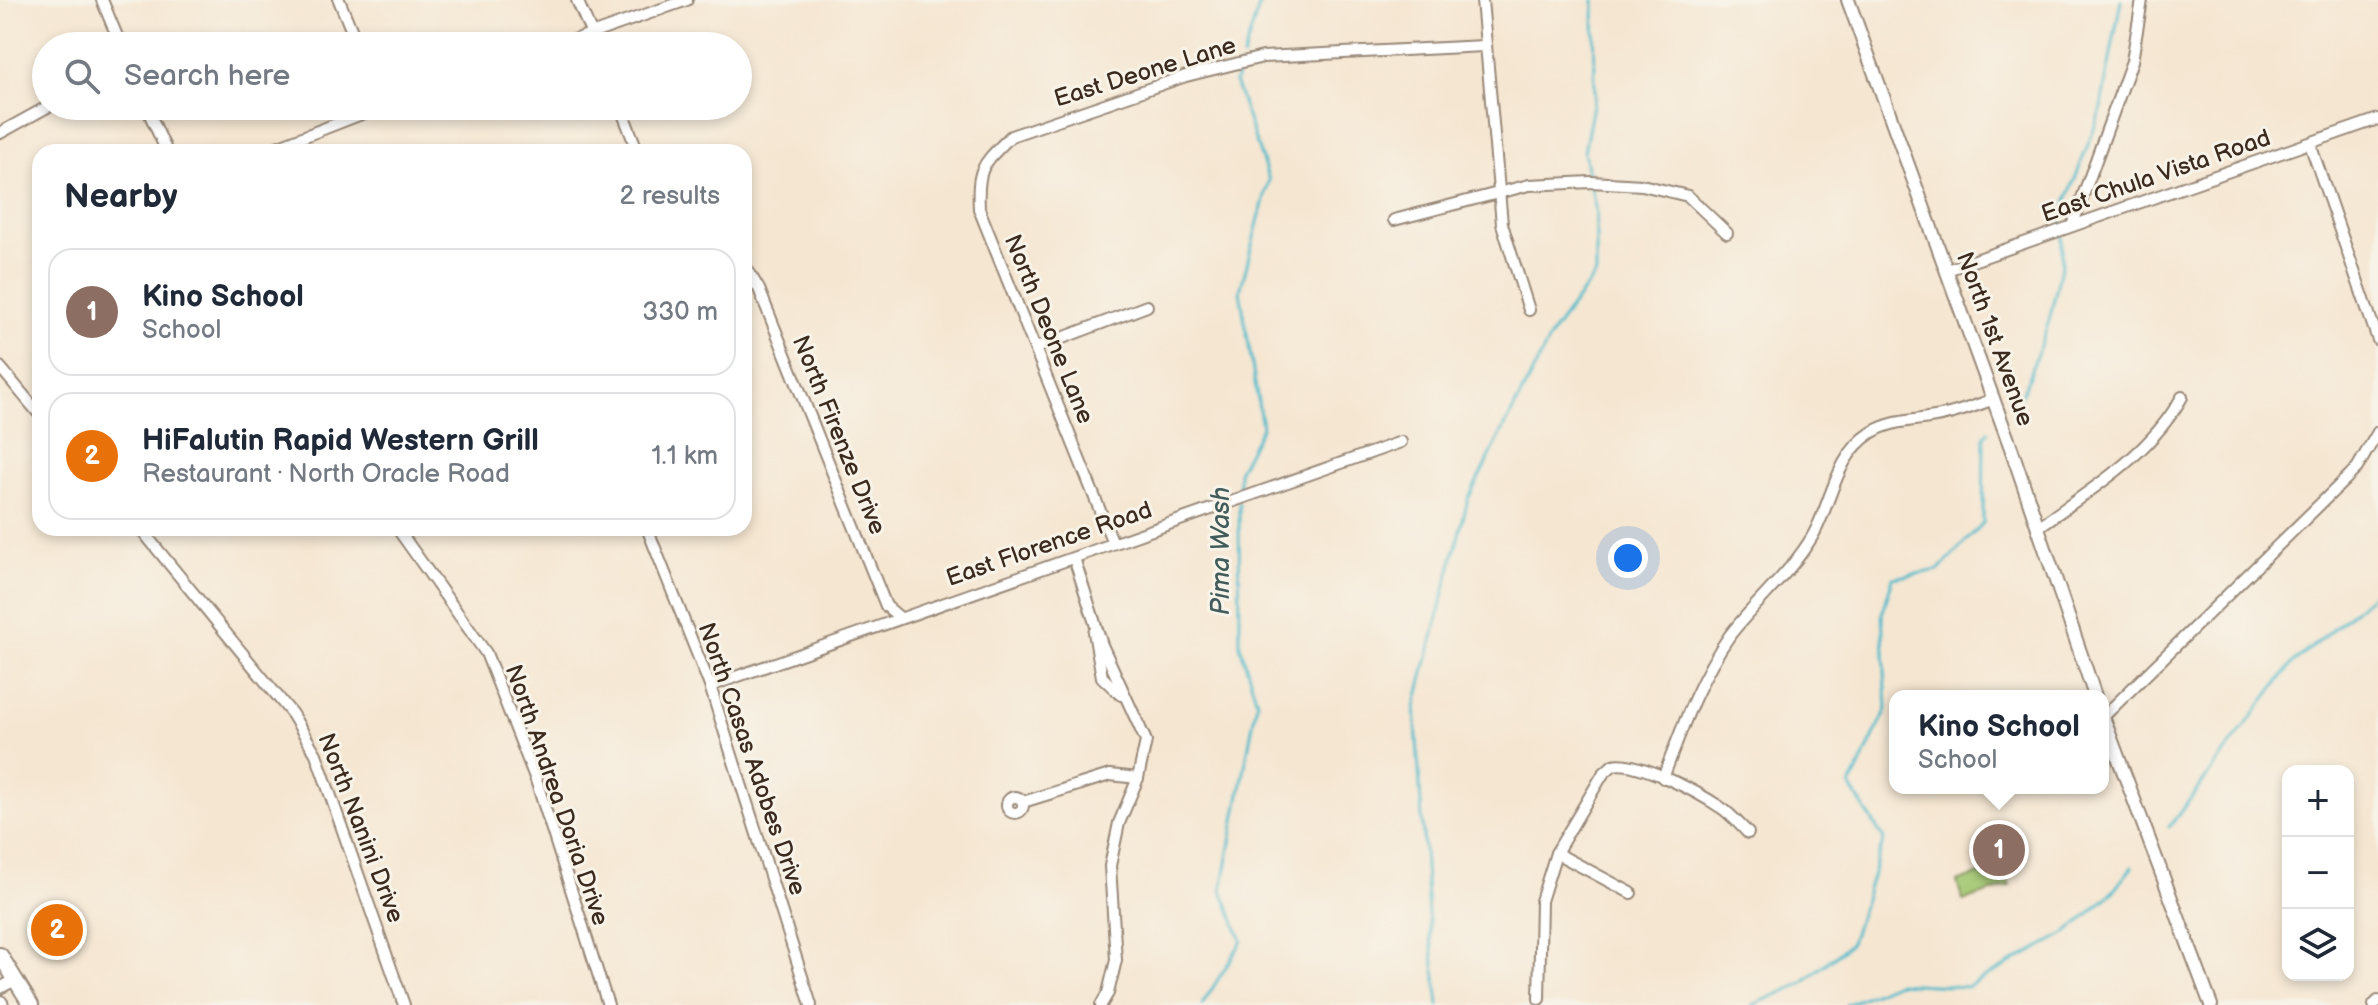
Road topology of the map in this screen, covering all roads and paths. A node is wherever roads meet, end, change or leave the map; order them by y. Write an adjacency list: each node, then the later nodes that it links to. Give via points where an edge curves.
1 (102, 0): 8 (street)
2 (339, 0): 9 (street)
3 (577, 0): 10 (street)
4 (687, 0): 11 (street)
5 (1482, 0): 12 (street)
6 (1848, 0): 28 (main road, North 1st Avenue)
7 (2142, 0): 26 (street, via 2132,61)
8 (115, 32)
9 (352, 32)
10 (591, 32)
11 (598, 32)
12 (1484, 46): 19 (street, East Deone Lane, via 1263,57 1186,76); 24 (street)
13 (32, 115): 18 (street)
14 (2378, 119): 23 (street, East Chula Vista Road)
15 (152, 120): 20 (street)
16 (346, 120): 21 (street)
17 (625, 120): 22 (street)
18 (0, 133)
19 (1011, 136): 33 (street, North Deone Lane, via 977,176 979,209)
20 (163, 144)
21 (285, 144)
22 (635, 144)
23 (2310, 144): 26 (street, East Chula Vista Road); 32 (street)
24 (1498, 192): 25 (street); 27 (street, via 1529,185 1642,185 1688,196); 31 (street, via 1502,224)
25 (1394, 220)
26 (2072, 226): 28 (street, East Chula Vista Road)
27 (1727, 233)
28 (1947, 270): 36 (main road, North 1st Avenue)
29 (752, 277): 46 (street, North Firenze Drive, via 886,606)
30 (1147, 306): 33 (street)
31 (1529, 310)
32 (2378, 340)
33 (1036, 348): 44 (street, North Deone Lane)
34 (0, 367): 37 (street)
35 (2182, 397): 40 (street, via 2163,430 2141,450)
36 (1994, 399): 40 (main road, North 1st Avenue); 52 (street, via 1883,426 1859,443 1846,458 1823,516 1799,556 1717,656 1680,726)
37 (32, 405)
38 (2378, 432): 49 (street, via 2357,468)
39 (1401, 442): 44 (street, East Florence Road)
40 (2037, 528): 48 (main road, North 1st Avenue)
41 (147, 536): 62 (street, North Nanini Drive, via 292,714 316,754)
42 (403, 536): 63 (street, North Andrea Doria Drive, via 486,653 536,780)
43 (650, 536): 47 (street, North Casas Adobes Drive)
44 (1113, 543): 45 (street, East Florence Road)
45 (1074, 558): 46 (street, East Florence Road); 51 (street, via 1102,677 1128,702 1146,741)
46 (899, 617): 47 (street, East Florence Road)
47 (710, 686): 64 (street, North Casas Adobes Drive)
48 (2093, 690)
49 (2109, 711)
50 (2109, 733): 66 (main road)
51 (1138, 778): 53 (street, via 1110,775); 65 (street, via 1119,823 1110,866 1116,960)
52 (1663, 778): 54 (street, via 1722,808); 55 (street, via 1611,760)
53 (1023, 802)
54 (1748, 833)
55 (1556, 853): 56 (street); 60 (street, via 1541,901 1536,990)
56 (1631, 893)
57 (0, 955): 58 (highway)
58 (15, 980): 59 (street); 61 (highway)
59 (0, 988)
60 (1540, 1002)
61 (31, 1005)
62 (404, 1005)
63 (608, 1005)
64 (811, 1005)
65 (1101, 1005)
66 (2211, 1005)

